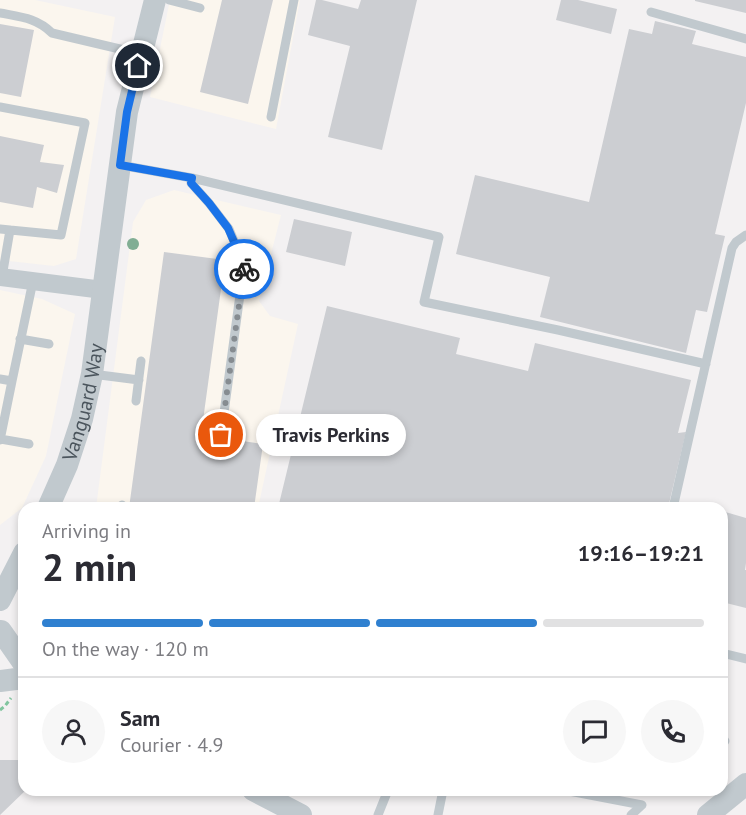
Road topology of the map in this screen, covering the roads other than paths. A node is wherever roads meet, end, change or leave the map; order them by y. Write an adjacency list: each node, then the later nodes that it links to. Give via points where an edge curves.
1 (155, 0): 8 (street, Vanguard Way)
2 (169, 0): 4 (lane)
3 (294, 0): 10 (lane)
4 (200, 8)
5 (651, 12): 7 (lane)
6 (0, 13): 8 (lane, via 31,19 52,33)
7 (746, 39)
8 (141, 54): 11 (street, Vanguard Way)
9 (0, 107): 14 (lane, via 85,123 61,235)
10 (271, 117)
11 (120, 165): 12 (lane); 18 (street, Vanguard Way)
12 (192, 178): 22 (lane, via 439,237 424,302); 28 (lane, via 191,183 228,228 244,265)
13 (0, 228): 14 (lane)
14 (10, 230): 16 (lane)
15 (746, 235): 22 (lane, via 732,248)
16 (1, 277): 17 (street)
17 (33, 281): 18 (street); 19 (lane)
18 (103, 291): 23 (street, Vanguard Way)
19 (20, 339): 20 (lane); 26 (lane)
20 (48, 344)
21 (141, 361): 25 (lane)
22 (706, 364): 32 (lane)
23 (92, 374): 25 (lane); 31 (street, Vanguard Way, via 82,419)
24 (0, 379): 26 (lane)
25 (139, 380): 27 (lane)
26 (12, 381): 29 (lane)
27 (136, 401)
28 (221, 435)
29 (0, 440): 30 (lane)
30 (29, 444)
31 (51, 502)
32 (674, 502)
33 (13, 567): 34 (street)
34 (0, 600)
35 (1, 629): 37 (street); 39 (street)
36 (728, 654): 38 (lane)
37 (18, 655)
38 (746, 659)
39 (0, 663)
40 (746, 784): 49 (street)
41 (265, 796): 45 (street)
42 (386, 796): 46 (lane)
43 (442, 796): 47 (lane)
44 (595, 796): 48 (lane, via 642,805)
45 (301, 815)
46 (378, 815)
47 (438, 815)
48 (631, 815)
49 (708, 815)

